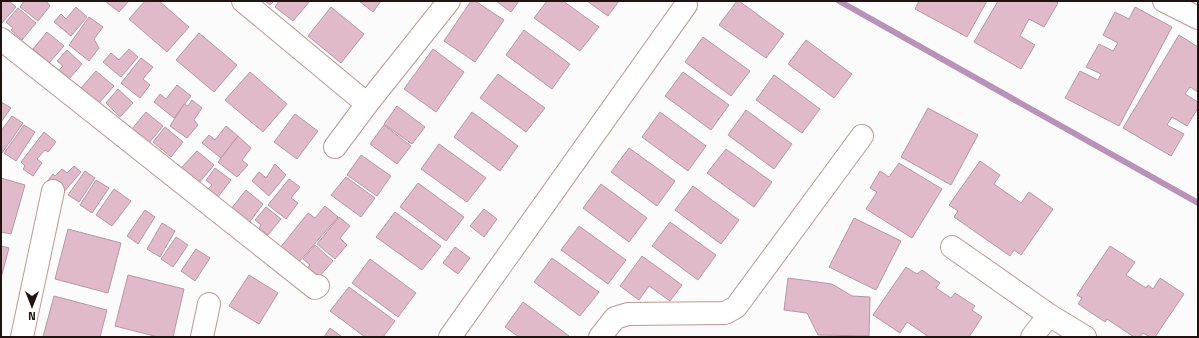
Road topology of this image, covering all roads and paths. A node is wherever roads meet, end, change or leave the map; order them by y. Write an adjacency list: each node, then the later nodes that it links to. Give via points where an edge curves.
1 (243, 1): 7 (street)
2 (449, 1): 7 (street)
3 (1164, 1): 5 (street)
4 (686, 5): 17 (street)
5 (1198, 18)
6 (1, 39): 12 (street, via 315,288)
7 (367, 104): 9 (street)
8 (862, 136): 18 (street, via 736,307 725,313 628,314 615,318)
9 (335, 147)
10 (53, 190): 15 (street)
11 (952, 247): 14 (street)
12 (318, 286)
13 (209, 304): 16 (street)
14 (1049, 315): 19 (street); 20 (street)
15 (22, 337)
16 (202, 337)
17 (450, 337)
18 (600, 337)
19 (1032, 337)
20 (1085, 337)

